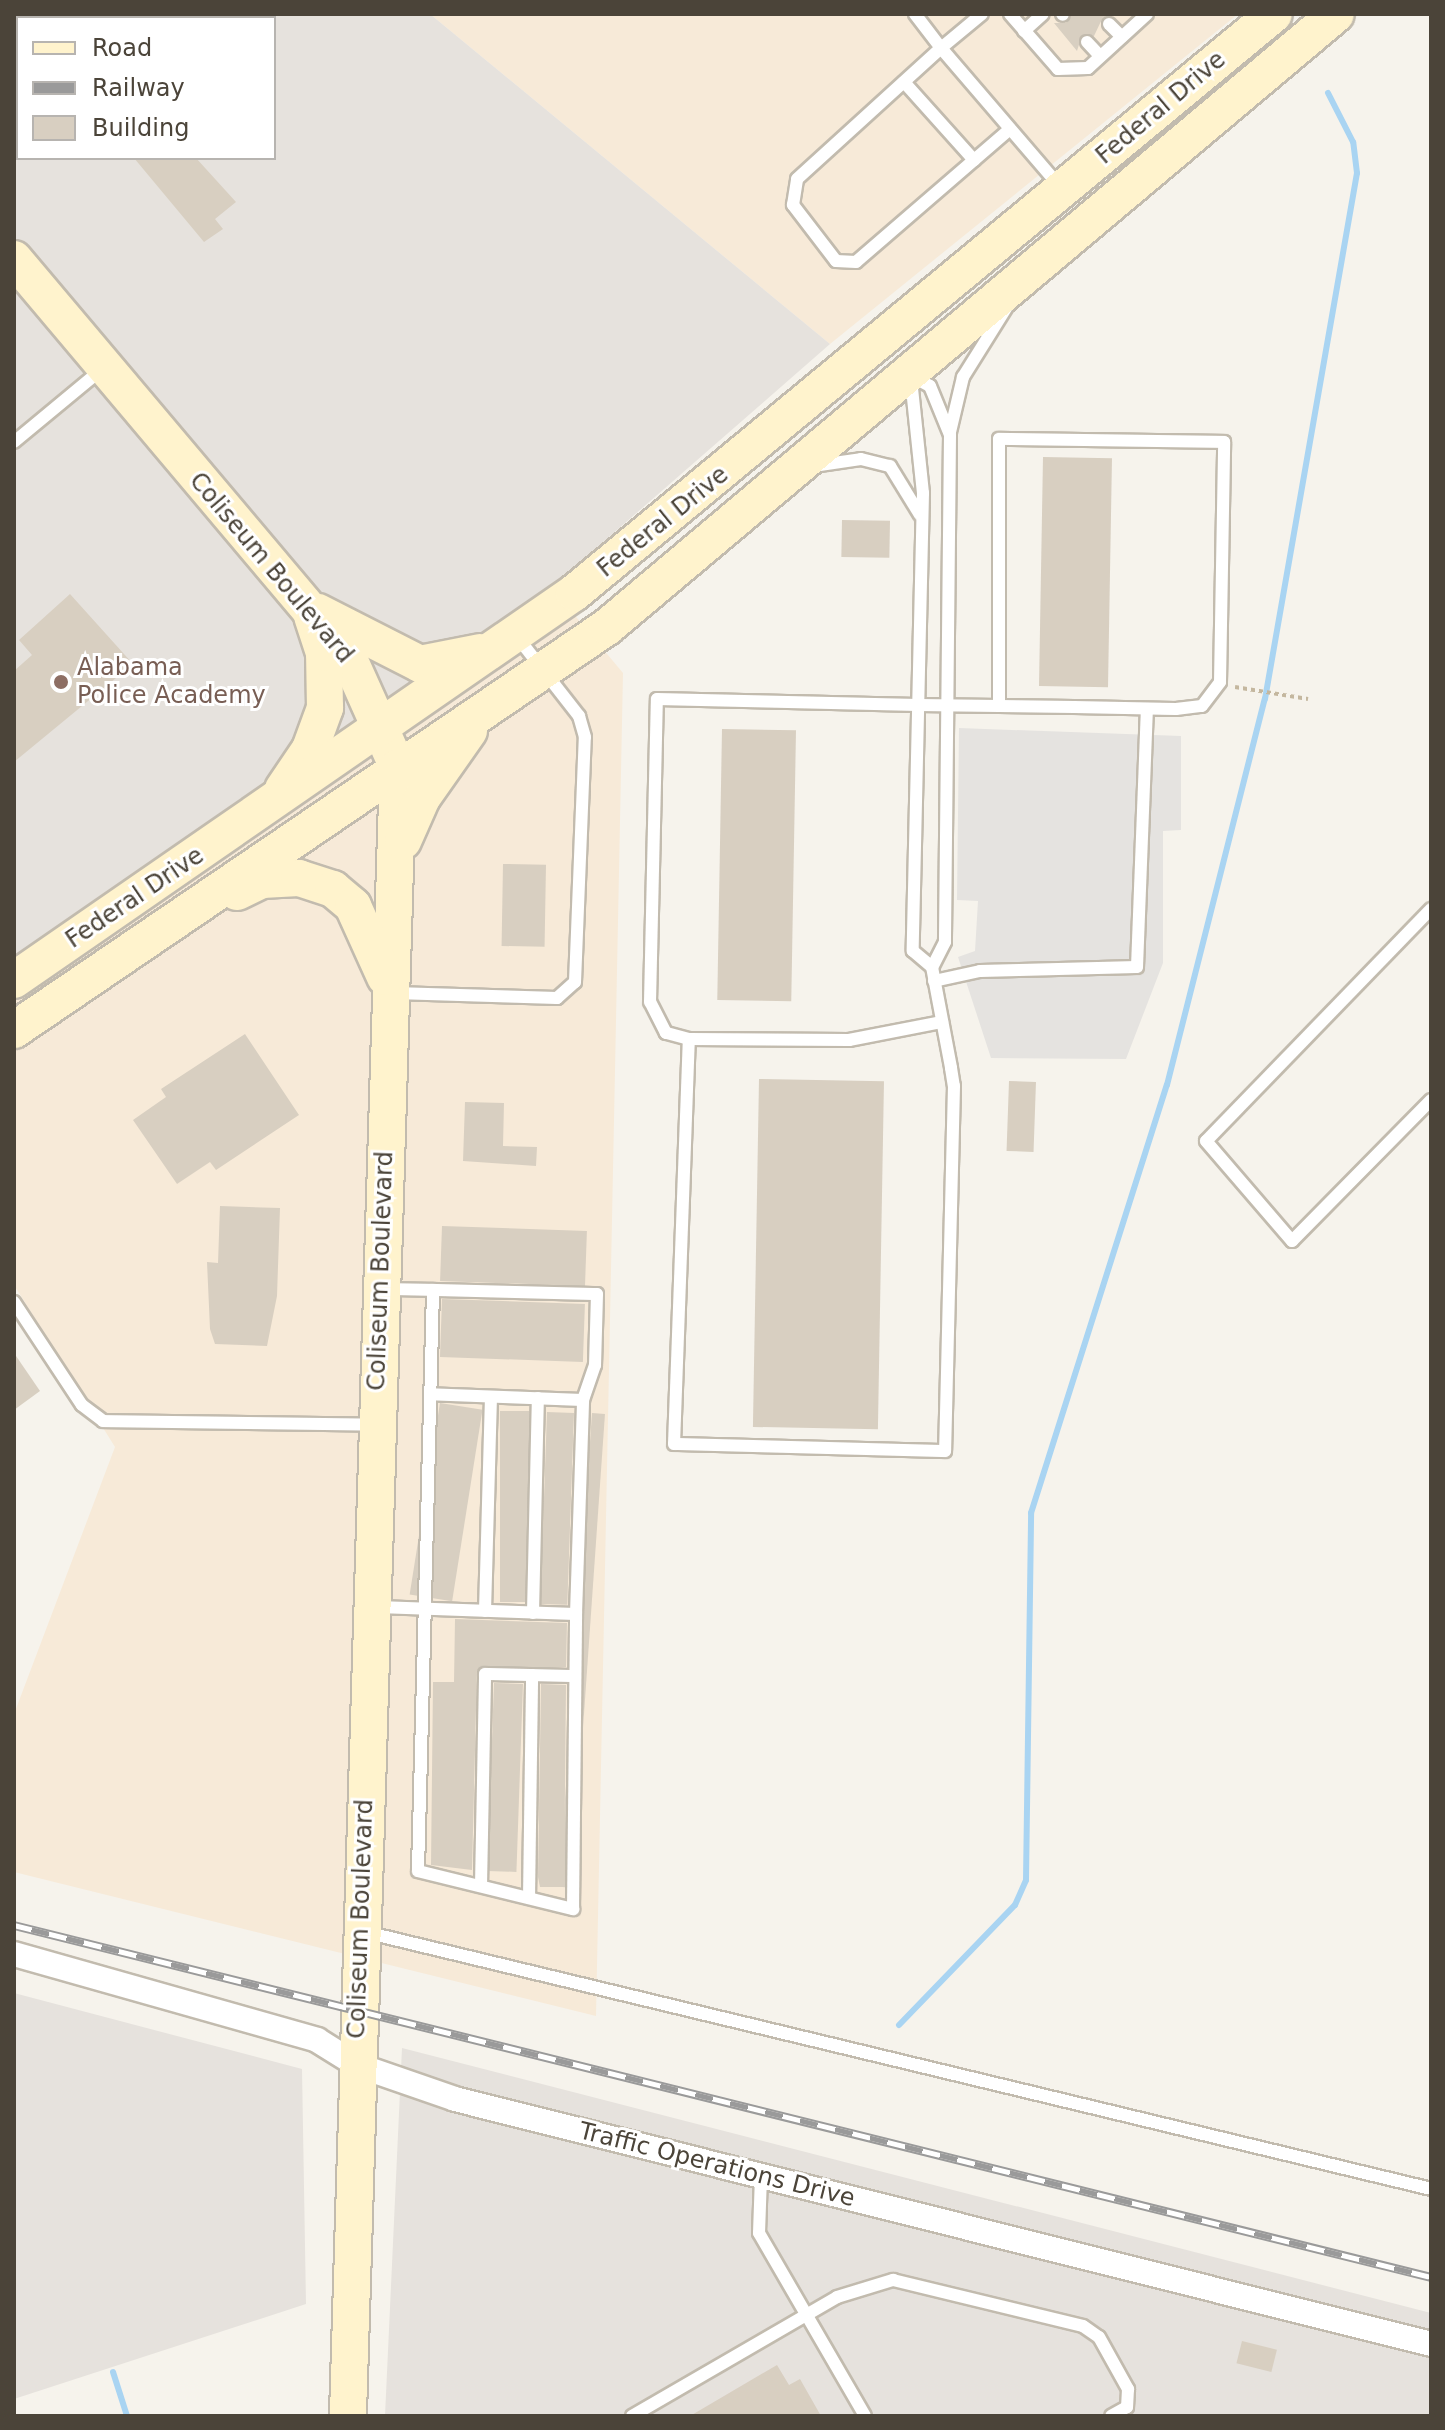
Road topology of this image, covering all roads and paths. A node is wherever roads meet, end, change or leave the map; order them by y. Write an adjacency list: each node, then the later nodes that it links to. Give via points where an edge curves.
1 (915, 14): 12 (lane)
2 (981, 14): 12 (lane)
3 (1010, 14): 9 (lane)
4 (1043, 14): 9 (lane)
5 (1274, 14): 17 (main road, Federal Drive)
6 (1336, 14): 19 (main road, Federal Drive)
7 (1139, 17): 10 (lane)
8 (1109, 24): 10 (lane)
9 (1024, 31): 13 (lane, via 1058,69 1088,68)
10 (1122, 37): 13 (lane)
11 (1087, 42): 13 (lane)
12 (941, 48): 14 (lane); 15 (lane)
13 (1100, 56)
14 (904, 82): 16 (lane); 16 (lane, via 797,179 793,205 836,261 856,262)
15 (1010, 129): 16 (lane); 17 (lane)
16 (974, 160)
17 (1063, 191): 20 (main road, Federal Drive)
18 (14, 259): 21 (main road, Coliseum Boulevard)
19 (1018, 284): 22 (main road, Federal Drive); 23 (lane, via 963,377)
20 (884, 341): 22 (main road); 27 (main road, Federal Drive)
21 (103, 369): 24 (lane); 29 (main road, Coliseum Boulevard)
22 (910, 376): 23 (lane, via 930,386); 25 (main road, Federal Drive); 26 (lane, via 921,431)
23 (950, 435): 35 (lane)
24 (14, 442)
25 (791, 477): 26 (lane, via 830,460 890,466); 28 (main road, Federal Drive)
26 (922, 520): 34 (lane)
27 (641, 542): 28 (street); 30 (main road, Federal Drive)
28 (670, 577): 31 (main road, Federal Drive)
29 (309, 608): 30 (main road, via 420,664); 39 (main road, Coliseum Boulevard, via 347,654); 41 (main road, via 324,653 325,708 310,749)
30 (510, 640): 31 (lane); 39 (main road, Federal Drive)
31 (547, 670): 38 (main road, Federal Drive); 48 (lane, via 585,737 575,982 557,998)
32 (1248, 688): 33 (path)
33 (1308, 699)
34 (918, 705): 35 (lane); 45 (lane, via 913,951); 51 (lane, via 657,699 650,1002 666,1033)
35 (947, 705): 36 (lane); 45 (lane, via 945,942)
36 (999, 706): 37 (lane); 37 (lane, via 999,439 1224,442 1218,692 1202,706)
37 (1147, 709): 47 (lane, via 1137,967 980,971)
38 (482, 714): 40 (main road, Federal Drive); 42 (main road, via 422,798)
39 (386, 727): 40 (main road, Coliseum Boulevard); 41 (main road, Federal Drive)
40 (398, 768): 42 (main road, Coliseum Boulevard); 44 (main road, Federal Drive)
41 (269, 808): 46 (main road, Federal Drive)
42 (395, 859): 48 (main road, Coliseum Boulevard)
43 (1431, 909): 52 (lane, via 1206,1141 1292,1241)
44 (174, 921): 48 (main road, via 262,880 299,878 333,889 353,906); 50 (main road)
45 (932, 967): 47 (lane)
46 (14, 980)
47 (934, 981): 49 (lane)
48 (391, 993): 53 (main road, Coliseum Boulevard)
49 (942, 1022): 51 (lane, via 849,1040); 51 (lane, via 954,1086 945,1451 674,1444)
50 (14, 1030)
51 (689, 1039)
52 (1431, 1100)
53 (381, 1288): 54 (lane); 60 (main road, Coliseum Boulevard)
54 (433, 1290): 56 (lane); 59 (lane, via 597,1294 595,1365)
55 (14, 1302): 60 (lane, via 82,1405 103,1421)
56 (430, 1394): 57 (lane); 62 (lane)
57 (491, 1397): 58 (lane); 63 (lane)
58 (538, 1398): 59 (lane); 64 (lane)
59 (583, 1400): 65 (lane)
60 (374, 1425): 61 (main road, Coliseum Boulevard)
61 (369, 1607): 62 (lane); 70 (main road, Coliseum Boulevard)
62 (424, 1609): 63 (lane); 68 (lane, via 418,1871)
63 (485, 1611): 64 (lane)
64 (533, 1613): 65 (lane)
65 (576, 1614): 67 (lane)
66 (532, 1675): 67 (lane); 68 (lane, via 485,1674); 69 (lane)
67 (575, 1676): 69 (lane, via 573,1909)
68 (481, 1886): 69 (lane)
69 (529, 1898)
70 (360, 1931): 72 (main road, Coliseum Boulevard); 74 (lane)
71 (14, 1954): 72 (street, Traffic Operations Drive, via 250,2018 317,2040)
72 (357, 2065): 73 (street, Traffic Operations Drive, via 455,2099); 77 (main road, Coliseum Boulevard)
73 (761, 2176): 75 (lane, via 759,2233); 76 (street, Traffic Operations Drive)
74 (1431, 2189)
75 (806, 2314): 78 (lane); 79 (lane); 80 (lane, via 854,2289 893,2280 1083,2326 1099,2337 1128,2389 1127,2407)
76 (1431, 2344)
77 (348, 2416)
78 (632, 2416)
79 (865, 2416)
80 (1111, 2416)

